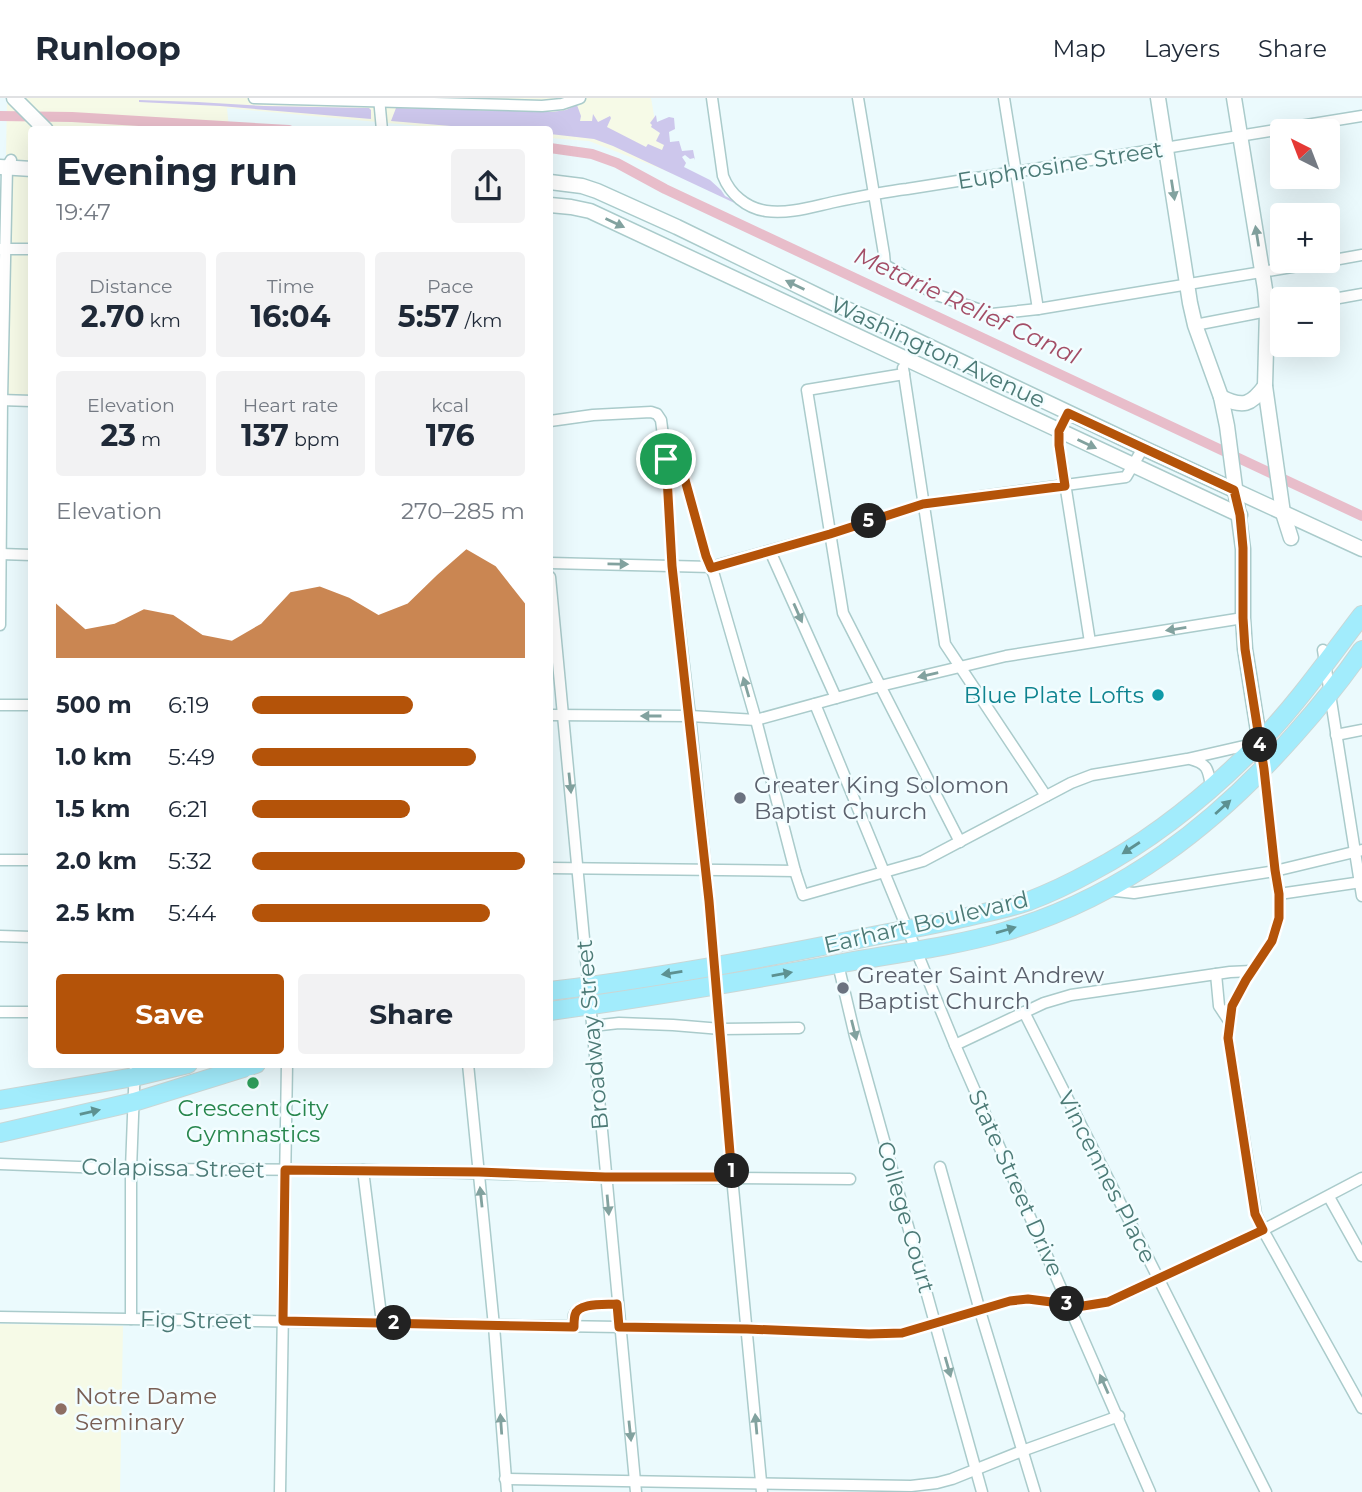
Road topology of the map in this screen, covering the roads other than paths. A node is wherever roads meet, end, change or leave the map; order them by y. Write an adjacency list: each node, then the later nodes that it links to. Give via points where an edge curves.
1 (14, 98): 13 (street)
2 (254, 98): 9 (street)
3 (580, 98): 10 (street, via 562,104)
4 (712, 98): 21 (street, Euphrosine Street, via 723,176 739,199 758,209 790,211)
5 (858, 98): 21 (street)
6 (1004, 98): 19 (street)
7 (1158, 98): 15 (street)
8 (1234, 98): 14 (street)
9 (379, 100): 10 (street); 12 (street)
10 (506, 102)
11 (1362, 116): 14 (street, Euphrosine Street)
12 (382, 125)
13 (42, 126)
14 (1241, 135): 15 (street, Euphrosine Street); 30 (street, one-way to 14)
15 (1166, 148): 19 (street, Euphrosine Street); 31 (street, one-way to 31)
16 (28, 161): 17 (street)
17 (6, 165): 18 (street); 25 (street)
18 (28, 168)
19 (1016, 172): 21 (street, Euphrosine Street); 35 (street)
20 (553, 182): 23 (street, Washington Avenue, via 597,191)
21 (874, 194): 35 (street, via 885,265 937,295 992,314)
22 (553, 205): 24 (street, Washington Avenue, one-way to 24, via 590,211)
23 (677, 227): 24 (street); 34 (street, Washington Avenue, one-way to 23)
24 (667, 247): 38 (street, Washington Avenue)
25 (3, 249): 26 (street); 40 (street)
26 (28, 249)
27 (1362, 255): 28 (street)
28 (1340, 259)
29 (1270, 270): 30 (street)
30 (1262, 271): 31 (street); 36 (street)
31 (1187, 284): 35 (street); 39 (street)
32 (1362, 294): 33 (street)
33 (1340, 298)
34 (832, 303): 38 (street); 43 (street, Washington Avenue)
35 (1038, 309)
36 (1267, 311): 37 (street); 39 (street); 44 (street)
37 (1270, 311)
38 (824, 320): 41 (street, Washington Avenue)
39 (1195, 325): 45 (street)
40 (2, 345): 46 (street)
41 (902, 358): 42 (street); 48 (street, Washington Avenue)
42 (904, 374): 57 (street); 60 (street, via 807,390)
43 (1006, 383): 48 (street); 49 (street, Washington Avenue)
44 (1265, 386): 45 (street, via 1244,404); 58 (street)
45 (1221, 397): 56 (street)
46 (1, 400): 47 (street); 64 (street)
47 (28, 401)
48 (997, 402): 51 (street, Washington Avenue)
49 (1068, 413): 51 (street); 52 (street, Washington Avenue)
50 (553, 421): 53 (street, via 657,414)
51 (1059, 431): 54 (street, Washington Avenue, one-way to 54); 55 (street)
52 (1143, 448): 54 (street); 56 (street, Washington Avenue)
53 (666, 459): 67 (street); 68 (street, via 682,469)
54 (1133, 466): 55 (street, via 1126,477); 59 (street, Washington Avenue)
55 (1065, 486): 57 (street); 73 (street)
56 (1234, 490): 58 (street, Washington Avenue); 59 (street)
57 (923, 504): 60 (street); 76 (street, via 946,644)
58 (1283, 513): 61 (street); 62 (street, Washington Avenue)
59 (1240, 515): 71 (street)
60 (830, 534): 63 (street); 77 (street, via 843,614)
61 (1291, 538)
62 (1362, 549)
63 (770, 551): 68 (street); 79 (street, one-way to 79)
64 (1, 554): 65 (street); 72 (street)
65 (28, 555)
66 (553, 563): 67 (street, one-way to 67)
67 (672, 566): 68 (street); 85 (street)
68 (711, 568): 86 (street, one-way to 68)
69 (553, 612): 84 (street, Broadway Street)
70 (1362, 615): 75 (main road, Earhart Boulevard)
71 (1243, 618): 73 (street, one-way to 73); 89 (street)
72 (0, 625)
73 (1090, 642): 76 (street)
74 (1362, 650): 78 (main road, Earhart Boulevard)
75 (1324, 657): 78 (street); 89 (main road, Earhart Boulevard, via 1294,703)
76 (961, 667): 77 (street, one-way to 77); 93 (street)
77 (880, 686): 79 (street); 96 (street)
78 (1330, 694): 88 (street); 91 (main road, Earhart Boulevard)
79 (836, 698): 80 (street)
80 (815, 704): 86 (street); 105 (street, State Street Drive)
81 (0, 705): 82 (street)
82 (28, 705)
83 (553, 715): 84 (street)
84 (562, 715): 85 (street, one-way to 84); 101 (street, Broadway Street, one-way to 101)
85 (690, 716): 86 (street); 102 (street)
86 (756, 720): 104 (street)
87 (1362, 730): 88 (street)
88 (1336, 735): 97 (street)
89 (1260, 742): 90 (street); 91 (street); 92 (main road, Earhart Boulevard)
90 (1187, 759): 92 (street, via 1205,766); 93 (street, via 1092,775)
91 (1264, 769): 95 (main road, Earhart Boulevard, one-way to 91); 103 (street)
92 (1211, 786): 94 (main road, Earhart Boulevard)
93 (1046, 796): 96 (street)
94 (1176, 816): 95 (main road); 110 (main road, Earhart Boulevard, one-way to 110, via 1091,872 1028,901 992,911)
95 (1189, 837): 107 (main road, Earhart Boulevard)
96 (960, 842): 105 (street, via 923,861)
97 (1358, 851): 103 (street); 106 (street)
98 (0, 860): 99 (street)
99 (28, 860)
100 (553, 867): 101 (street)
101 (578, 869): 102 (street); 118 (street, Broadway Street)
102 (705, 870): 104 (street); 115 (street)
103 (1275, 870): 107 (street, via 1135,892); 108 (street)
104 (795, 871): 105 (street, via 803,895)
105 (884, 873): 110 (street, State Street Drive)
106 (1361, 883): 108 (street); 109 (street)
107 (1107, 890): 113 (main road, Earhart Boulevard, one-way to 107, via 1013,929)
108 (1279, 894): 116 (street, via 1277,927)
109 (1362, 895)
110 (904, 921): 113 (street, State Street Drive); 115 (main road, Earhart Boulevard)
111 (0, 936): 112 (street)
112 (28, 937)
113 (916, 950): 114 (main road, Earhart Boulevard); 130 (street, State Street Drive)
114 (838, 964): 119 (main road, Earhart Boulevard, one-way to 114); 161 (street, College Court, one-way to 161)
115 (714, 967): 118 (main road, Earhart Boulevard, one-way to 118); 119 (street)
116 (1252, 971): 117 (street); 126 (street, via 1232,1006)
117 (1216, 974): 125 (street, via 1071,995); 126 (street, via 1219,1006)
118 (588, 986): 120 (main road, Earhart Boulevard); 121 (street, Broadway Street)
119 (715, 986): 121 (main road, Earhart Boulevard); 129 (street)
120 (553, 991)
121 (590, 1005): 122 (main road, Earhart Boulevard); 127 (street, Broadway Street)
122 (553, 1011)
123 (0, 1012): 124 (street)
124 (28, 1012)
125 (1024, 1012): 130 (street); 153 (street, Vincennes Place)
126 (1229, 1021): 151 (street, via 1255,1214)
127 (592, 1026): 129 (street, via 642,1023); 146 (street, Broadway Street)
128 (799, 1028): 129 (street)
129 (721, 1029): 147 (street)
130 (955, 1045): 155 (street, State Street Drive)
131 (158, 1068): 135 (main road)
132 (243, 1068): 138 (main road)
133 (287, 1068): 143 (street)
134 (468, 1068): 145 (street)
135 (135, 1071): 136 (main road); 138 (street)
136 (37, 1094): 137 (main road); 139 (main road, via 55,1099 57,1108)
137 (0, 1100)
138 (134, 1102): 139 (main road, one-way to 138); 142 (street)
139 (3, 1133)
140 (0, 1164): 142 (street, Colapissa Street)
141 (940, 1167): 156 (street)
142 (131, 1169): 143 (street, Colapissa Street); 158 (street)
143 (285, 1170): 144 (street, Colapissa Street); 159 (street)
144 (363, 1170): 145 (street, Colapissa Street); 160 (street)
145 (479, 1172): 146 (street, Colapissa Street); 162 (street, one-way to 145)
146 (605, 1177): 147 (street, Colapissa Street); 154 (street, Broadway Street, one-way to 154)
147 (732, 1177): 149 (street, Colapissa Street); 165 (street)
148 (1362, 1178): 150 (street, Fig Street)
149 (850, 1179)
150 (1329, 1197): 151 (street, Fig Street); 152 (street)
151 (1263, 1230): 153 (street, Fig Street); 166 (street)
152 (1362, 1256)
153 (1158, 1279): 155 (street, Fig Street, via 1108,1302); 178 (street, Vincennes Place)
154 (617, 1304): 163 (street, via 586,1305 577,1310); 164 (street, Broadway Street)
155 (1069, 1304): 156 (street, Fig Street, via 1028,1299); 167 (street, State Street Drive, one-way to 155)
156 (980, 1311): 161 (street, Fig Street); 168 (street)
157 (0, 1317): 158 (street, Fig Street)
158 (131, 1319): 159 (street, Fig Street)
159 (283, 1321): 160 (street, Fig Street); 173 (street)
160 (382, 1323): 162 (street, Fig Street)
161 (936, 1324): 165 (street, Fig Street, via 902,1333 869,1334); 169 (street, College Court, one-way to 169)
162 (494, 1326): 163 (street, Fig Street); 170 (street, one-way to 162)
163 (574, 1327): 164 (street, Fig Street)
164 (619, 1327): 165 (street, Fig Street); 171 (street, Broadway Street, one-way to 171)
165 (747, 1329): 172 (street, one-way to 165)
166 (1362, 1408)
167 (1119, 1416): 168 (street); 177 (street, State Street Drive)
168 (1022, 1451): 169 (street); 176 (street)
169 (976, 1470): 172 (street, via 911,1486); 175 (street, College Court)
170 (505, 1479): 171 (street); 174 (street)
171 (635, 1487): 172 (street)
172 (762, 1487)
173 (280, 1492)
174 (507, 1492)
175 (982, 1492)
176 (1035, 1492)
177 (1150, 1492)
178 (1266, 1492)

